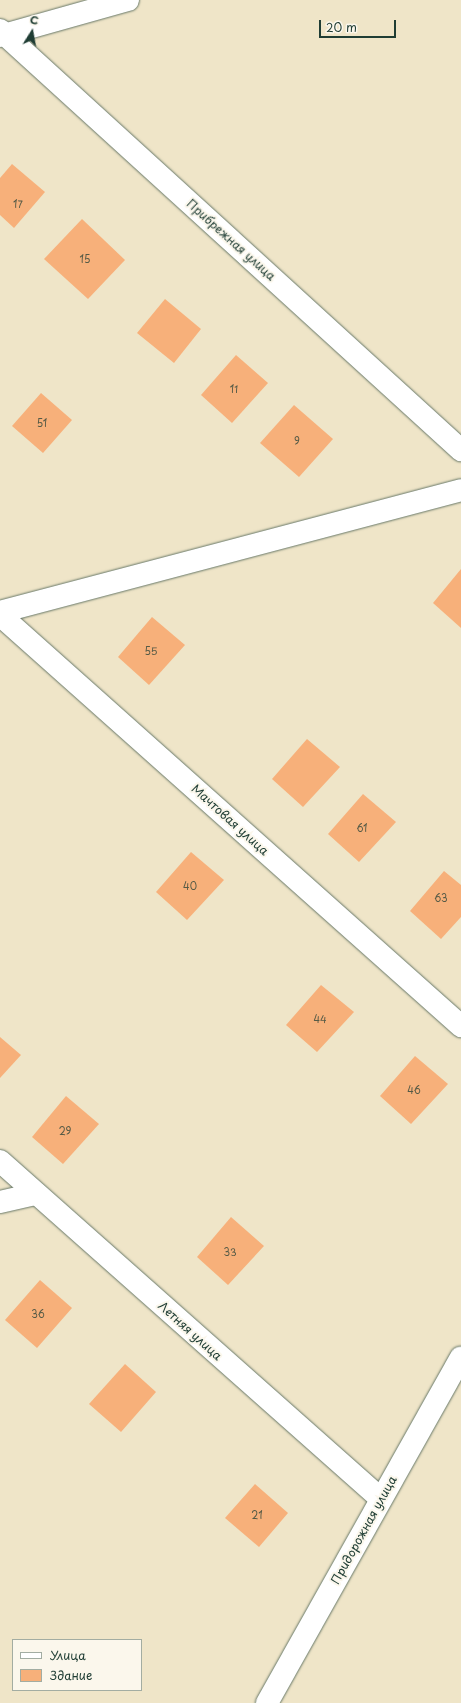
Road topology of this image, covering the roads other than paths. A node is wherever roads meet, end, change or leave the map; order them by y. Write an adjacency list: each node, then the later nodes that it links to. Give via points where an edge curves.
1 (128, 0): 2 (street)
2 (2, 33): 3 (street, Прибрежная улица)
3 (461, 450)
4 (461, 490): 5 (street)
5 (0, 614): 6 (street, Мачтовая улица)
6 (461, 1026)
7 (0, 1161): 8 (street, Летняя улица)
8 (36, 1194): 9 (street); 11 (street, Летняя улица)
9 (0, 1202)
10 (461, 1358): 11 (street, Придорожная улица)
11 (381, 1500): 12 (street, Придорожная улица)
12 (267, 1703)

